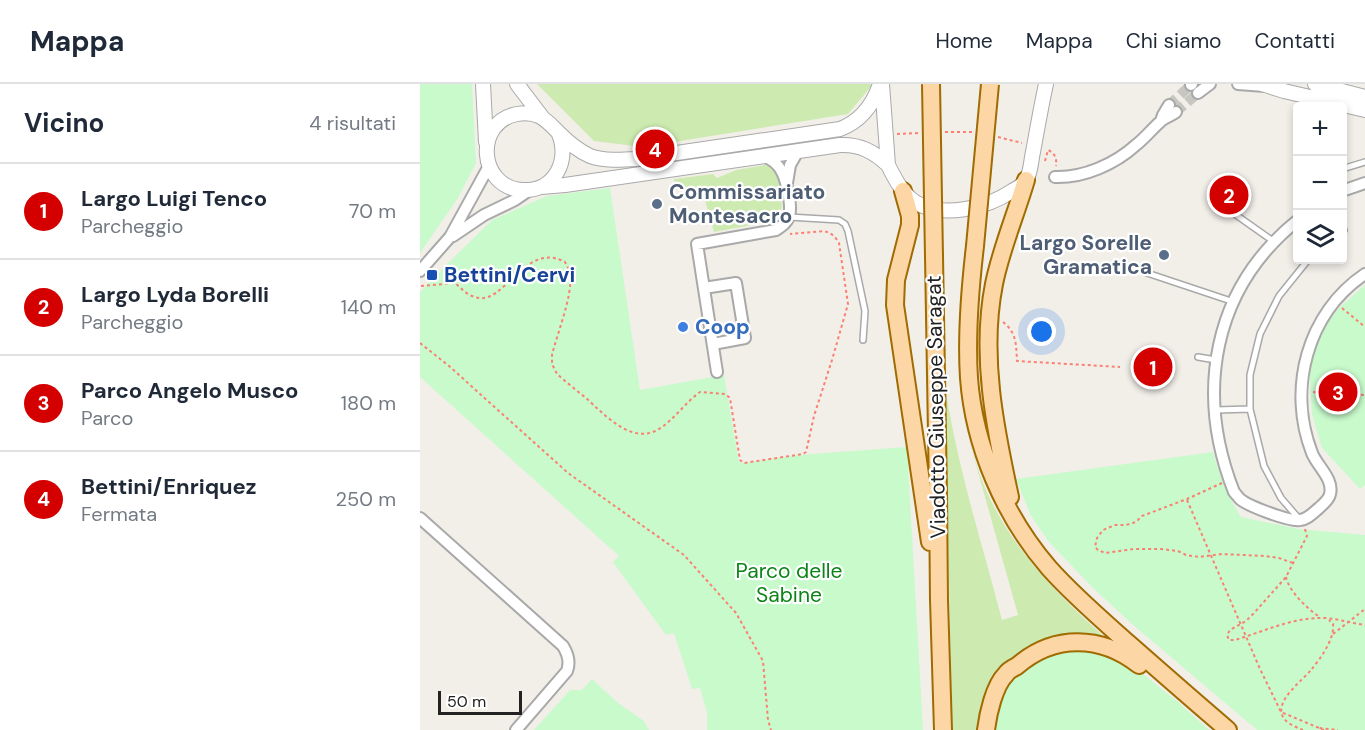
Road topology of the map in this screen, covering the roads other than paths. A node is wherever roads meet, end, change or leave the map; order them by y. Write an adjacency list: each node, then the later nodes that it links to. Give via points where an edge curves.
1 (483, 84): 17 (street)
2 (517, 84): 15 (street)
3 (881, 84): 16 (street, via 871,104 855,122 826,132 623,160 588,154); 21 (street)
4 (931, 84): 52 (main road, Viadotto Giuseppe Saragat, bridge)
5 (990, 84): 50 (main road, Viadotto Giuseppe Saragat, bridge, via 968,340 975,420 995,481)
6 (1046, 84): 25 (street)
7 (1210, 84): 11 (street)
8 (1238, 84): 10 (street)
9 (1315, 84): 12 (street)
10 (1263, 85): 14 (street)
11 (1194, 87)
12 (1365, 97)
13 (1172, 108): 24 (street, via 1135,146 1114,161 1083,173)
14 (1365, 110)
15 (542, 117): 16 (street); 17 (street, via 520,113 504,119 492,131)
16 (558, 132): 28 (street, via 563,147 561,164 553,178)
17 (487, 146): 22 (street)
18 (798, 151): 19 (street); 21 (street, via 851,145 869,151); 27 (street, via 790,165)
19 (762, 156): 27 (street, via 777,164); 28 (street)
20 (1365, 162): 23 (lane)
21 (888, 165): 30 (street)
22 (489, 166): 28 (street, via 506,185 520,190); 34 (street)
23 (1347, 167)
24 (1055, 177)
25 (1026, 180): 30 (street, via 993,202 959,210 926,207); 50 (main road, via 996,277 988,328 991,392)
26 (1365, 183): 29 (street)
27 (787, 184): 32 (street)
28 (535, 188): 34 (street)
29 (1347, 189)
30 (903, 191): 52 (main road, via 910,225 896,280 895,305)
31 (1212, 198): 35 (lane)
32 (789, 217): 40 (street, via 776,230 697,244); 42 (lane, via 839,220 845,224 865,311)
33 (1293, 224): 35 (street)
34 (450, 237): 37 (street)
35 (1273, 241): 41 (street, via 1253,266)
36 (1305, 264): 47 (lane, via 1279,296 1260,334 1250,375)
37 (420, 271)
38 (1144, 272): 41 (lane)
39 (1365, 274): 51 (street, via 1335,301 1322,319 1303,371 1303,416 1310,447 1331,490 1326,501)
40 (704, 288): 43 (street); 43 (street, via 736,283 745,338)
41 (1234, 302): 45 (street)
42 (863, 340)
43 (713, 344): 46 (street)
44 (1198, 357): 45 (lane)
45 (1216, 360): 48 (street)
46 (717, 372)
47 (1250, 409): 48 (lane); 51 (lane, via 1264,466 1281,498)
48 (1214, 410): 51 (street, via 1218,438 1237,496)
49 (420, 518): 54 (street, via 566,652 568,668 564,675)
50 (1015, 519): 53 (main road, Viadotto Giuseppe Saragat, via 1068,588)
51 (1302, 524)
52 (939, 600): 55 (main road, Viadotto Giuseppe Saragat)
53 (1188, 694): 56 (main road, via 1161,682 1108,646 1059,645 1031,655 1006,674); 57 (main road, Viadotto Giuseppe Saragat)
54 (516, 730)
55 (943, 730)
56 (986, 730)
57 (1228, 730)

